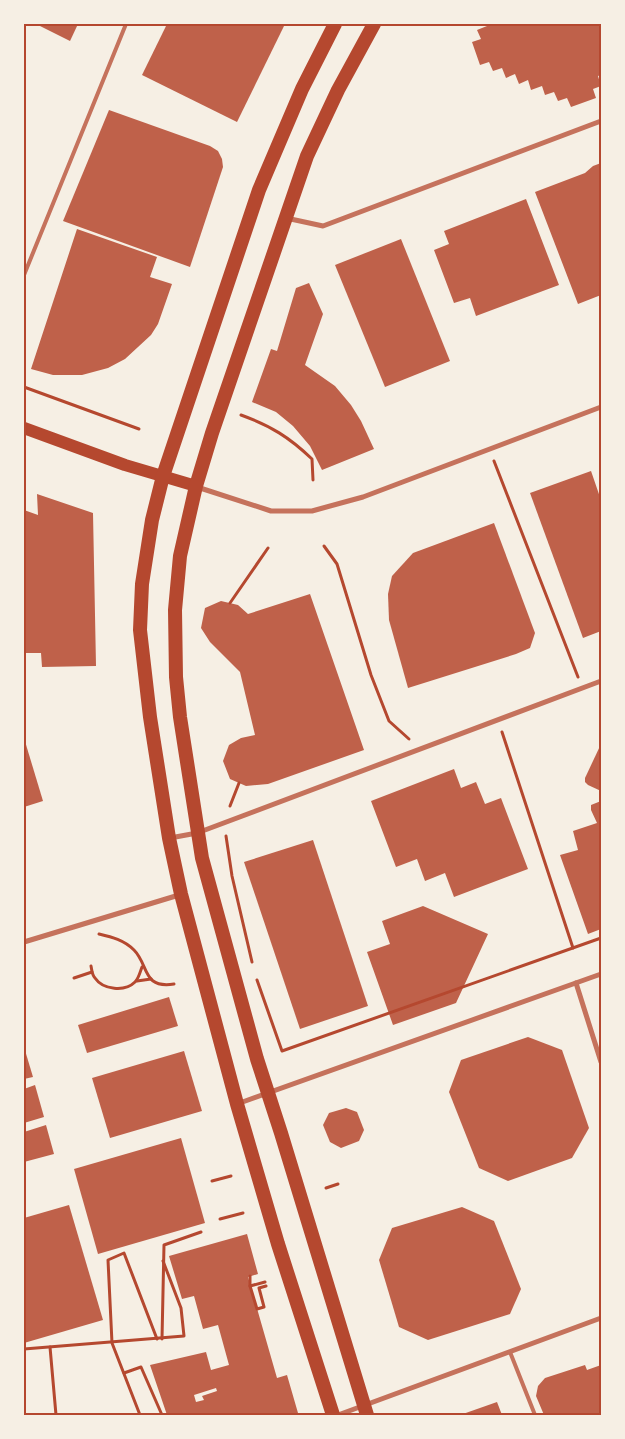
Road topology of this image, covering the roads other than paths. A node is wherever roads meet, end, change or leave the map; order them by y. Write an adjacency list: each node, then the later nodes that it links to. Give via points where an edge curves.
1 (126, 24): 6 (lane)
2 (335, 24): 9 (highway, via 302,89 260,190)
3 (374, 24): 5 (highway, via 322,123)
4 (601, 121): 5 (street, via 323,226)
5 (285, 218): 10 (highway)
6 (24, 275)
7 (601, 407): 10 (street, via 363,497 312,511 271,511)
8 (24, 428): 9 (main road)
9 (163, 476): 10 (main road); 13 (highway, via 142,584 140,630)
10 (196, 486): 12 (highway, via 180,556 175,635 180,717)
11 (601, 681): 12 (street)
12 (197, 833): 13 (street); 19 (highway)
13 (169, 838): 14 (highway)
14 (181, 894): 15 (street); 20 (highway)
15 (24, 942)
16 (601, 974): 17 (street)
17 (576, 983): 18 (street); 19 (street)
18 (601, 1062)
19 (268, 1093): 20 (street); 23 (highway)
20 (237, 1104): 24 (highway)
21 (601, 1318): 22 (street)
22 (510, 1352): 23 (street); 26 (lane)
23 (365, 1411): 25 (street)
24 (333, 1415)
25 (338, 1415)
26 (535, 1415)

